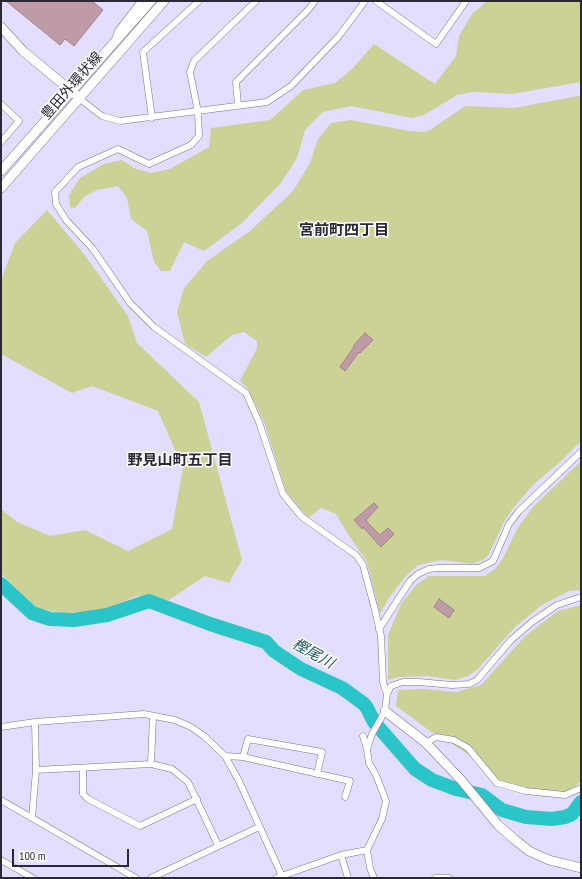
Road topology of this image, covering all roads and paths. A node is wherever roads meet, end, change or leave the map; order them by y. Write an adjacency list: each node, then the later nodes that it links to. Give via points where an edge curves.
1 (141, 1): 11 (street, via 118,31)
2 (151, 1): 11 (street, 豊田外環状線)
3 (164, 1): 13 (street, 豊田外環状線)
4 (199, 1): 17 (street, via 143,52)
5 (256, 1): 16 (street, via 194,61 190,72)
6 (314, 1): 15 (street, via 236,82)
7 (365, 1): 15 (street, via 339,36 291,86 267,102)
8 (376, 1): 9 (street, via 436,44)
9 (466, 1)
10 (1, 27): 12 (street)
11 (114, 43): 12 (street, 豊田外環状線)
12 (71, 92): 13 (street); 19 (street, 豊田外環状線)
13 (80, 99): 17 (street, via 102,116 120,121); 20 (street, 豊田外環状線)
14 (1, 104): 18 (street, via 19,121)
15 (238, 105): 16 (street)
16 (198, 112): 17 (street); 23 (street, via 199,136 191,145 149,164 118,149 78,167 55,192 56,204 66,220 93,249 130,303 154,327 246,393 259,422 283,494 302,517 356,555 363,565)
17 (152, 118)
18 (1, 142)
19 (1, 171)
20 (1, 188)
21 (581, 452): 23 (street, via 519,511 509,524 492,561 479,568 438,568 418,574 410,581)
22 (581, 597): 24 (street, via 557,605 532,622 511,640 477,680 469,684 452,685 403,682 391,686)
23 (379, 629): 24 (street, via 383,682)
24 (387, 694): 25 (street)
25 (385, 711): 30 (street); 31 (street)
26 (153, 716): 27 (street, via 144,714); 32 (street, via 175,720 191,728 204,736); 34 (street)
27 (35, 722): 28 (street); 36 (street)
28 (1, 727)
29 (363, 736): 31 (street)
30 (426, 743): 38 (street, via 436,737 454,740 468,748 497,783 526,791 565,795); 48 (street, via 462,781 489,815 529,851 548,860)
31 (367, 749): 45 (street, via 369,763 386,801 382,819)
32 (225, 756): 33 (street); 43 (street)
33 (243, 757): 37 (street); 37 (street, via 248,739 322,752)
34 (151, 764): 35 (street); 40 (street, via 172,769 181,775)
35 (83, 768): 36 (street); 40 (street, via 83,794 140,826)
36 (36, 770): 42 (street)
37 (317, 774): 39 (street, via 350,781)
38 (581, 788)
39 (345, 797)
40 (197, 799): 44 (street)
41 (1, 800): 42 (street)
42 (32, 818): 52 (street)
43 (259, 827): 44 (street); 50 (street)
44 (218, 845): 53 (street)
45 (367, 850): 46 (street); 55 (street)
46 (341, 855): 50 (street); 54 (street)
47 (1, 860): 49 (street)
48 (581, 868)
49 (25, 876): 51 (street)
50 (279, 877)
51 (33, 878)
52 (136, 878)
53 (151, 878)
54 (348, 878)
55 (374, 878)
56 (435, 878): 57 (street)
57 (449, 878)

